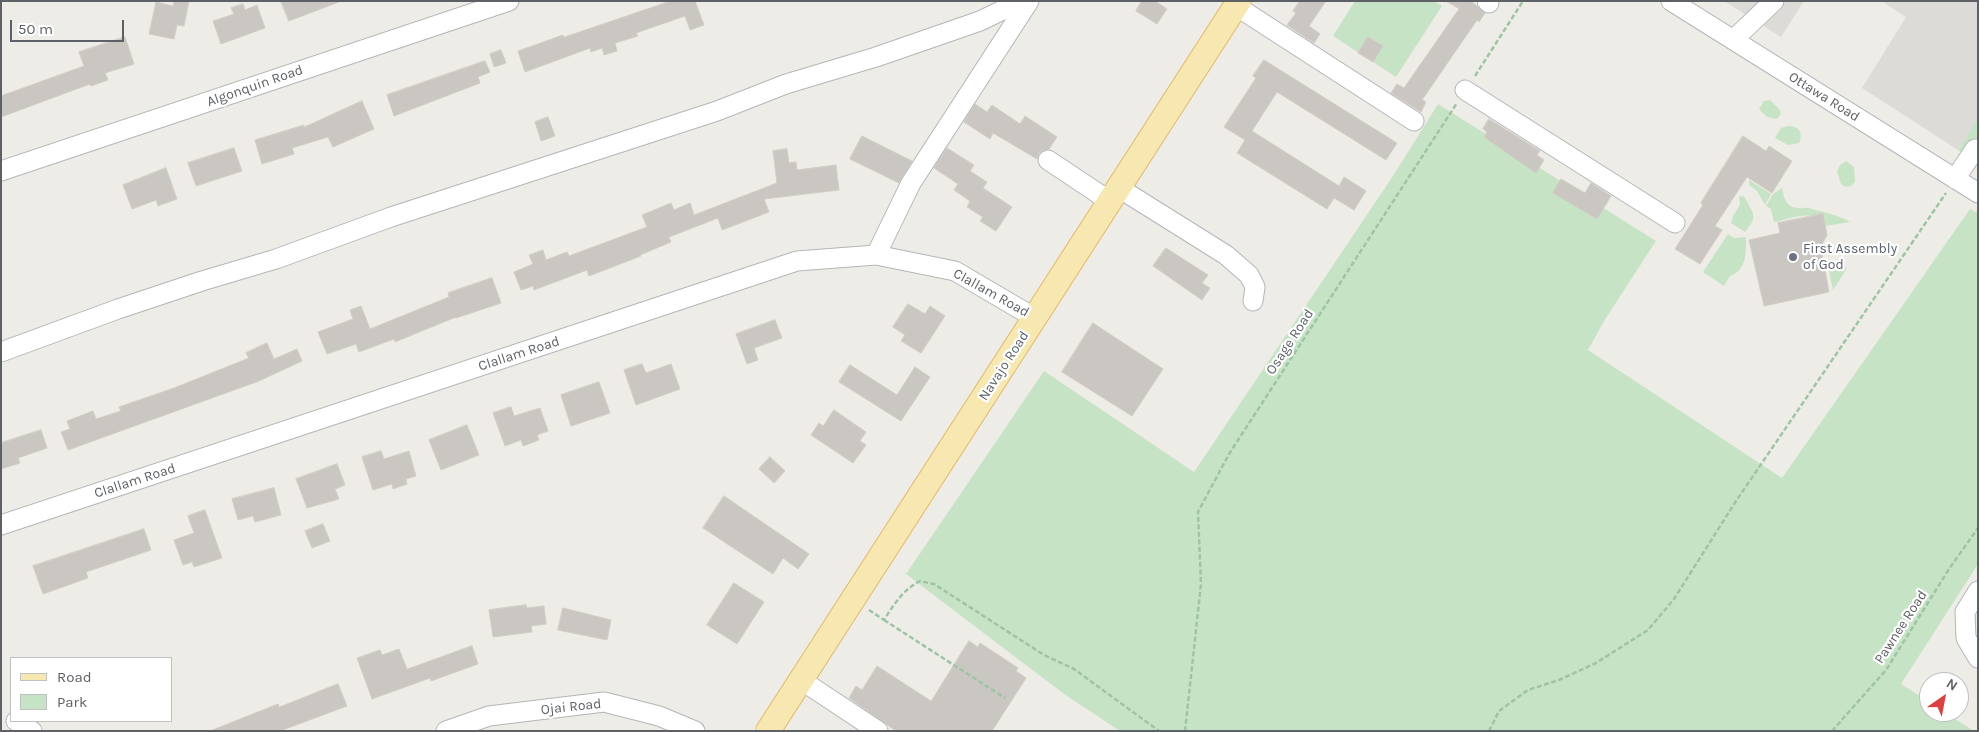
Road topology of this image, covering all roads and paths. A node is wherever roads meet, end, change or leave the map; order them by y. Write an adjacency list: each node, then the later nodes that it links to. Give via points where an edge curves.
1 (509, 1): 12 (street, Algonquin Road)
2 (1523, 1): 8 (path, Osage Road)
3 (1670, 1): 7 (street, Ottawa Road)
4 (1774, 1): 7 (street)
5 (1028, 3): 17 (street, via 911,184); 20 (street, via 1009,7 980,21 876,57 786,84 717,111 391,217 276,260 127,306)
6 (1238, 4): 9 (street); 15 (main road, Navajo Road)
7 (1732, 40): 13 (street, Ottawa Road)
8 (1465, 90): 16 (street); 36 (path, Osage Road, via 1228,454 1198,512 1201,584)
9 (1414, 121)
10 (1975, 149): 13 (street)
11 (1048, 160): 15 (street)
12 (1, 171)
13 (1955, 179): 14 (street, Ottawa Road); 37 (path, via 1736,501 1674,599 1648,630 1596,663 1528,690 1499,711)
14 (1978, 193)
15 (1115, 195): 18 (street, via 1226,255 1249,275 1255,287); 19 (main road, Navajo Road)
16 (1675, 223)
17 (876, 255): 19 (street, Clallam Road, via 955,270); 21 (street, Clallam Road, via 797,261)
18 (1252, 301)
19 (1036, 318): 24 (main road, Navajo Road)
20 (1, 352)
21 (1, 525)
22 (1978, 528): 38 (path, Pawnee Road, via 1886,670)
23 (1978, 591): 26 (street, via 1965,612 1966,638)
24 (853, 600): 25 (path); 27 (main road, Navajo Road)
25 (884, 620): 28 (path); 35 (path, via 909,587 920,581 934,584 1044,655 1074,669)
26 (1978, 658)
27 (801, 680): 33 (main road, Navajo Road); 34 (street)
28 (1005, 698)
29 (17, 722): 30 (street)
30 (32, 731)
31 (446, 731): 32 (street, Ojai Road, via 490,716 604,702 659,716)
32 (694, 731)
33 (768, 731)
34 (878, 731)
35 (1160, 731)
36 (1186, 731)
37 (1489, 731)
38 (1832, 731)

